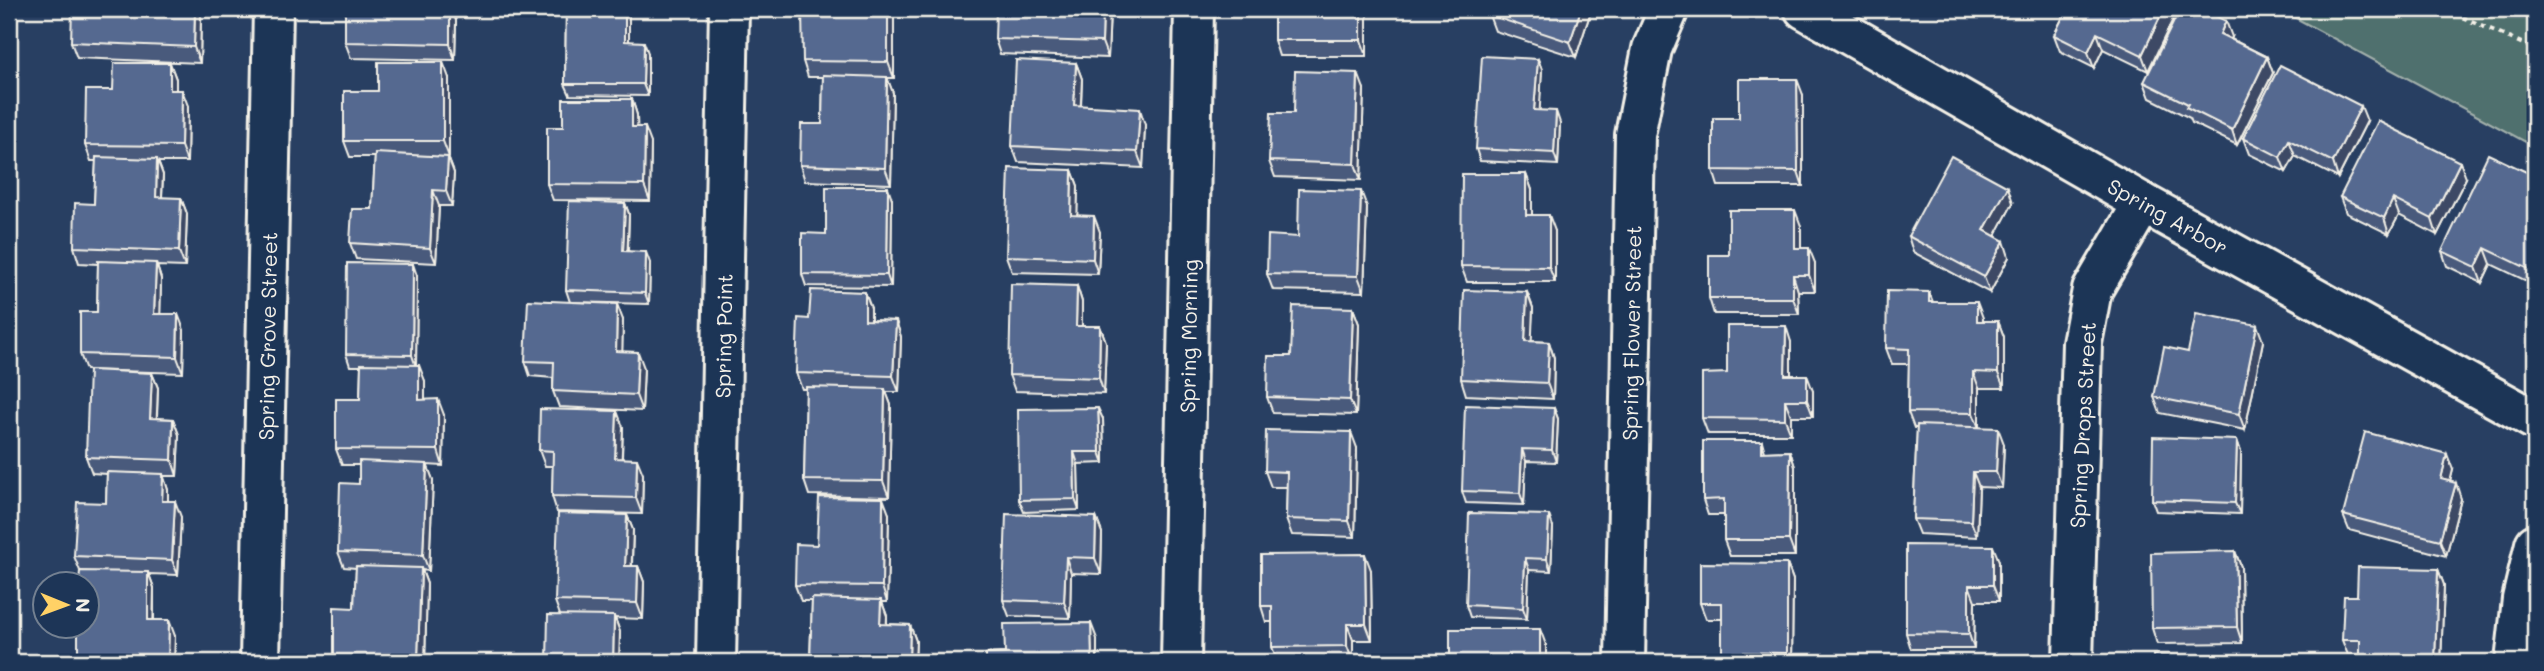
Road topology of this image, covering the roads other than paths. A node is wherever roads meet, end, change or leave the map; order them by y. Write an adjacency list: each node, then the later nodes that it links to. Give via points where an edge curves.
1 (273, 9): 9 (street, Spring Grove Street)
2 (729, 9): 10 (street, Spring Point)
3 (1194, 9): 11 (street, Spring Morning)
4 (1669, 9): 12 (street, Spring Flower Street, via 1652,49 1635,135)
5 (1804, 9): 6 (street, Spring Arbor)
6 (2143, 203): 7 (street, Spring Arbor); 13 (street, Spring Drops Street, via 2092,290 2081,343)
7 (2535, 420)
8 (2535, 544): 14 (street)
9 (260, 662)
10 (716, 662)
11 (1181, 662)
12 (1625, 662)
13 (2073, 662)
14 (2515, 662)

